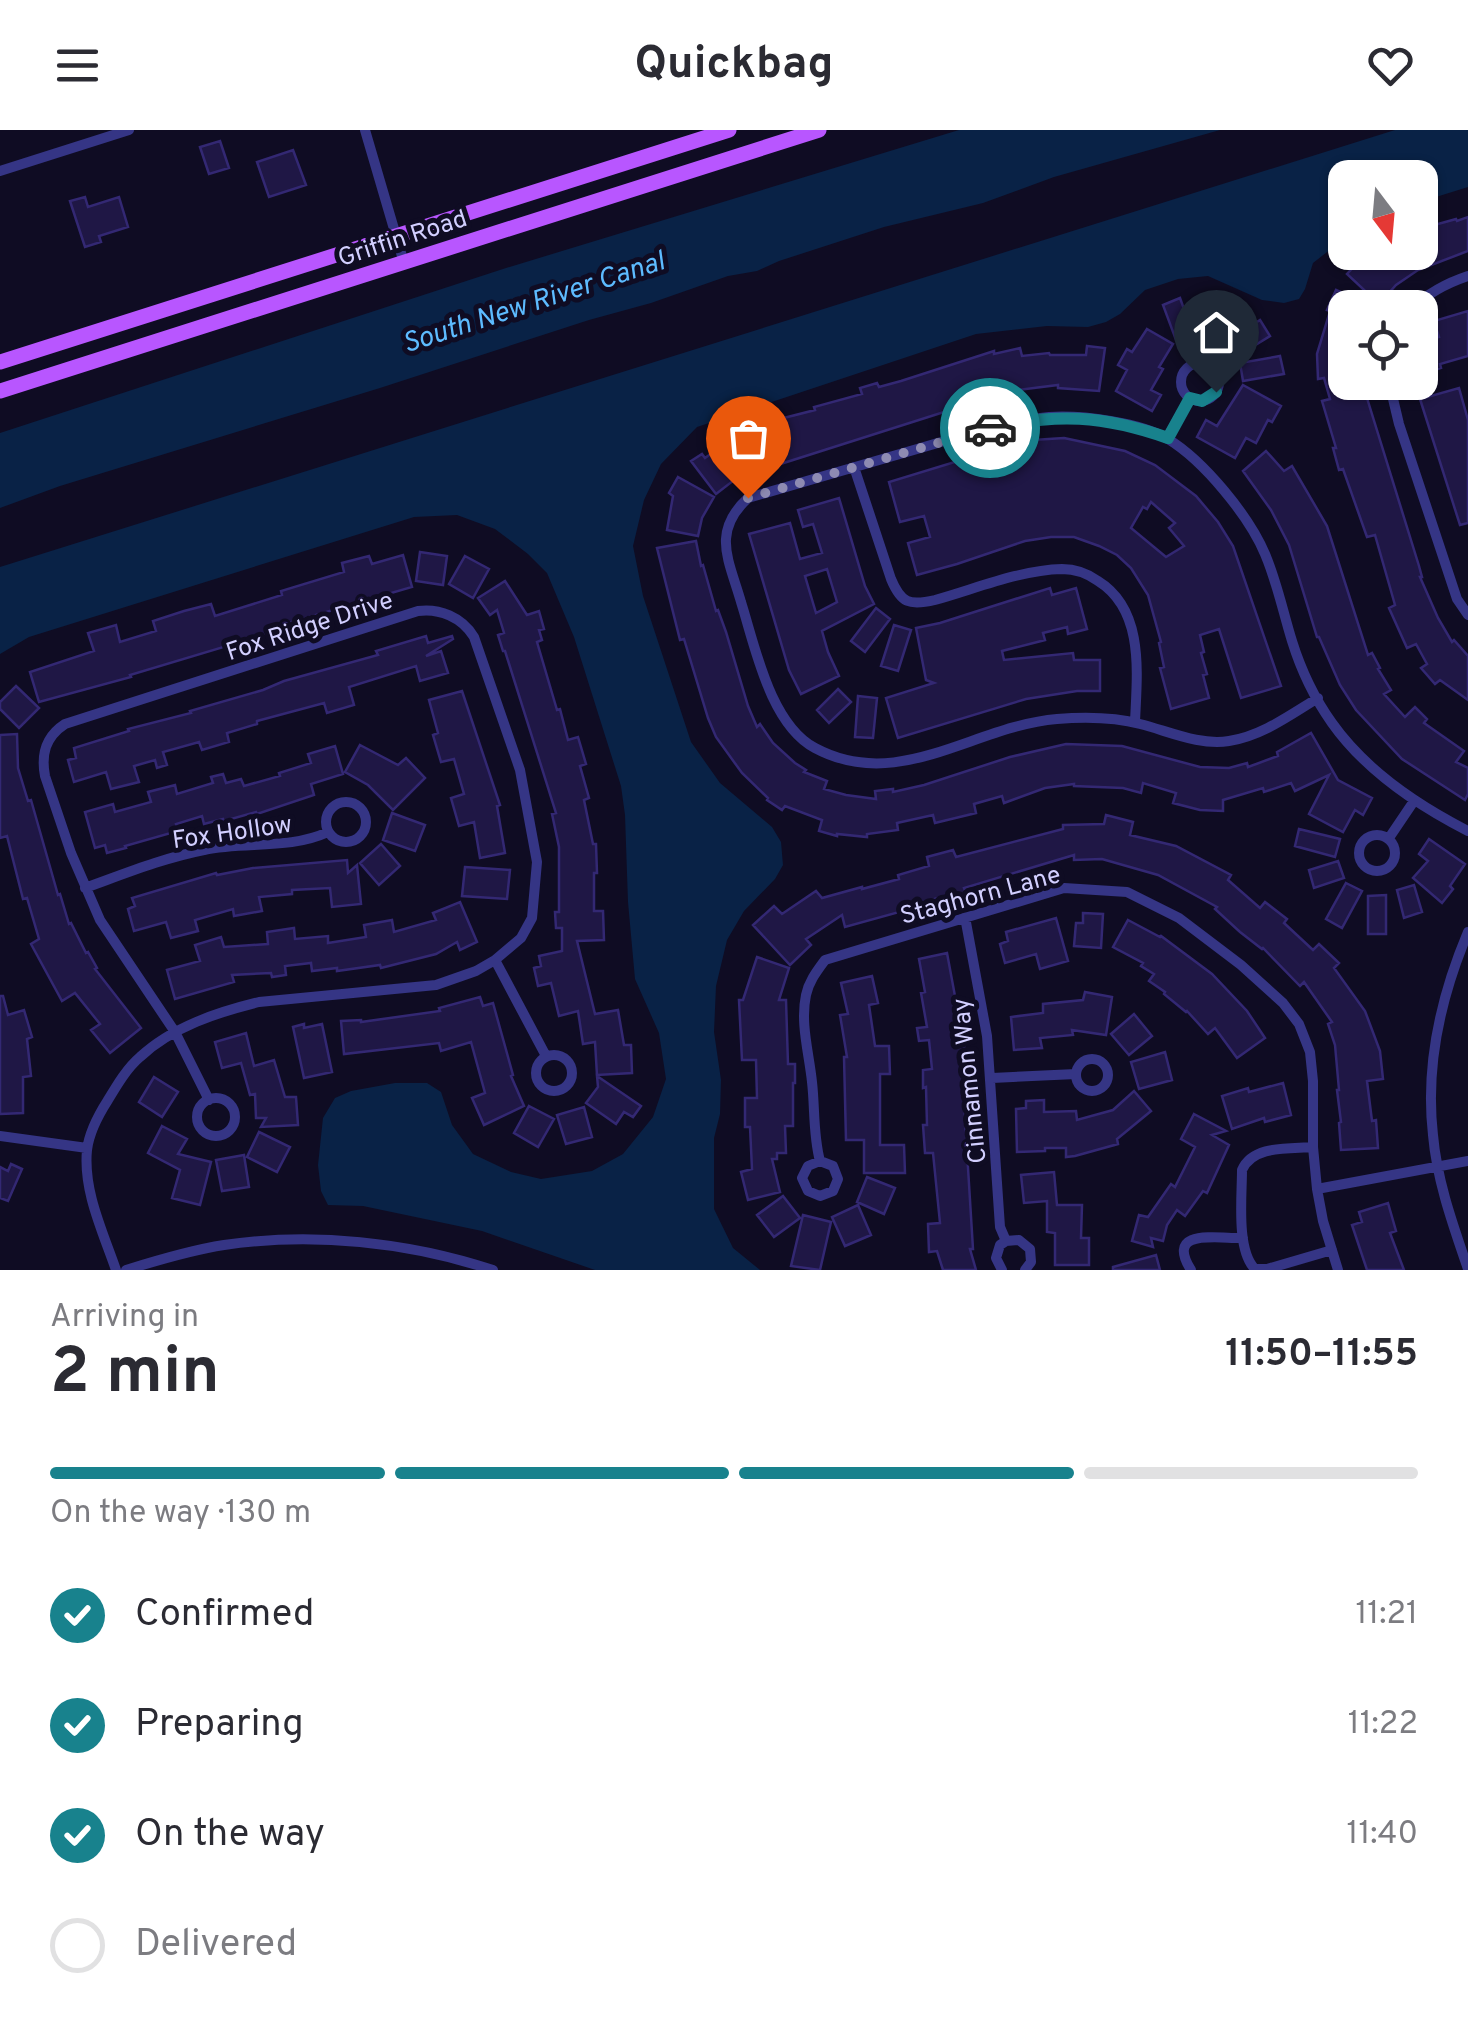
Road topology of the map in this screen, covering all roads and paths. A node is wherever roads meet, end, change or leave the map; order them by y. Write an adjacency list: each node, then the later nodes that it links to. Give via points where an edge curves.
1 (129, 130): 6 (street)
2 (365, 130): 7 (street)
3 (729, 130): 5 (main road); 7 (main road, Griffin Road)
4 (819, 130): 5 (main road, Griffin Road)
5 (736, 156): 8 (main road, Griffin Road)
6 (0, 170)
7 (396, 236): 8 (street); 11 (main road, Griffin Road)
8 (404, 262): 12 (main road, Griffin Road)
9 (1468, 276): 10 (street)
10 (1436, 290)
11 (0, 362)
12 (0, 391)
13 (1190, 398): 15 (street)
14 (1393, 400): 17 (street, via 1457,600)
15 (1168, 438): 16 (street, via 1093,419 1053,417); 18 (street, via 1251,525)
16 (854, 467): 19 (street, via 891,579 908,602 1039,571 1086,573 1109,587 1127,610 1138,665); 19 (street, via 748,498 734,511 724,538 769,690 810,746 880,765 1054,719)
17 (1468, 615)
18 (1318, 698): 19 (street, via 1261,732 1228,741); 20 (street, via 1370,765)
19 (1135, 722)
20 (1414, 801): 21 (street); 23 (street)
21 (1468, 831)
22 (328, 832): 22 (street, Fox Hollow, via 344,842 356,839 366,816 347,801 334,804 325,820); 24 (street, Fox Hollow, via 310,840 208,849)
23 (1388, 838)
24 (85, 888): 27 (street, Fox Ridge Drive, via 45,776 42,758 54,731 433,609 474,636 530,819 536,862 532,918); 28 (street, Fox Ridge Drive)
25 (965, 918): 31 (street, Cinnamon Way); 35 (street, Staghorn Lane, via 1064,888 1127,892 1180,918 1241,965 1299,1024 1310,1052); 36 (street, Staghorn Lane, via 825,960 812,978 804,1022)
26 (1468, 932): 38 (street, via 1443,999 1434,1048)
27 (495, 960): 28 (street, Fox Ridge Drive, via 436,985 259,1002); 29 (street)
28 (175, 1032): 32 (street); 34 (street, Fox Ridge Drive, via 140,1056 118,1083)
29 (546, 1056)
30 (1076, 1074): 31 (street)
31 (992, 1078): 41 (street, Cinnamon Way)
32 (208, 1100)
33 (0, 1136): 34 (street)
34 (87, 1148): 45 (street, Fox Ridge Drive, via 93,1204)
35 (1313, 1148): 39 (street, Staghorn Lane); 40 (street, via 1265,1151 1246,1162)
36 (820, 1161)
37 (1468, 1161): 38 (street)
38 (1438, 1167): 39 (street); 44 (street)
39 (1317, 1189): 42 (street, Staghorn Lane)
40 (1243, 1238): 43 (street); 50 (street, via 1191,1239 1184,1256)
41 (1006, 1241): 48 (street, Cinnamon Way, via 996,1258); 49 (street, Cinnamon Way, via 1019,1240 1030,1249)
42 (1332, 1250): 43 (street, via 1268,1269); 51 (street, Staghorn Lane)
43 (1244, 1266)
44 (1468, 1269)
45 (116, 1270)
46 (126, 1270): 47 (street, via 268,1240 381,1245)
47 (493, 1270)
48 (1002, 1270)
49 (1025, 1270)
50 (1190, 1270)
51 (1338, 1270)

